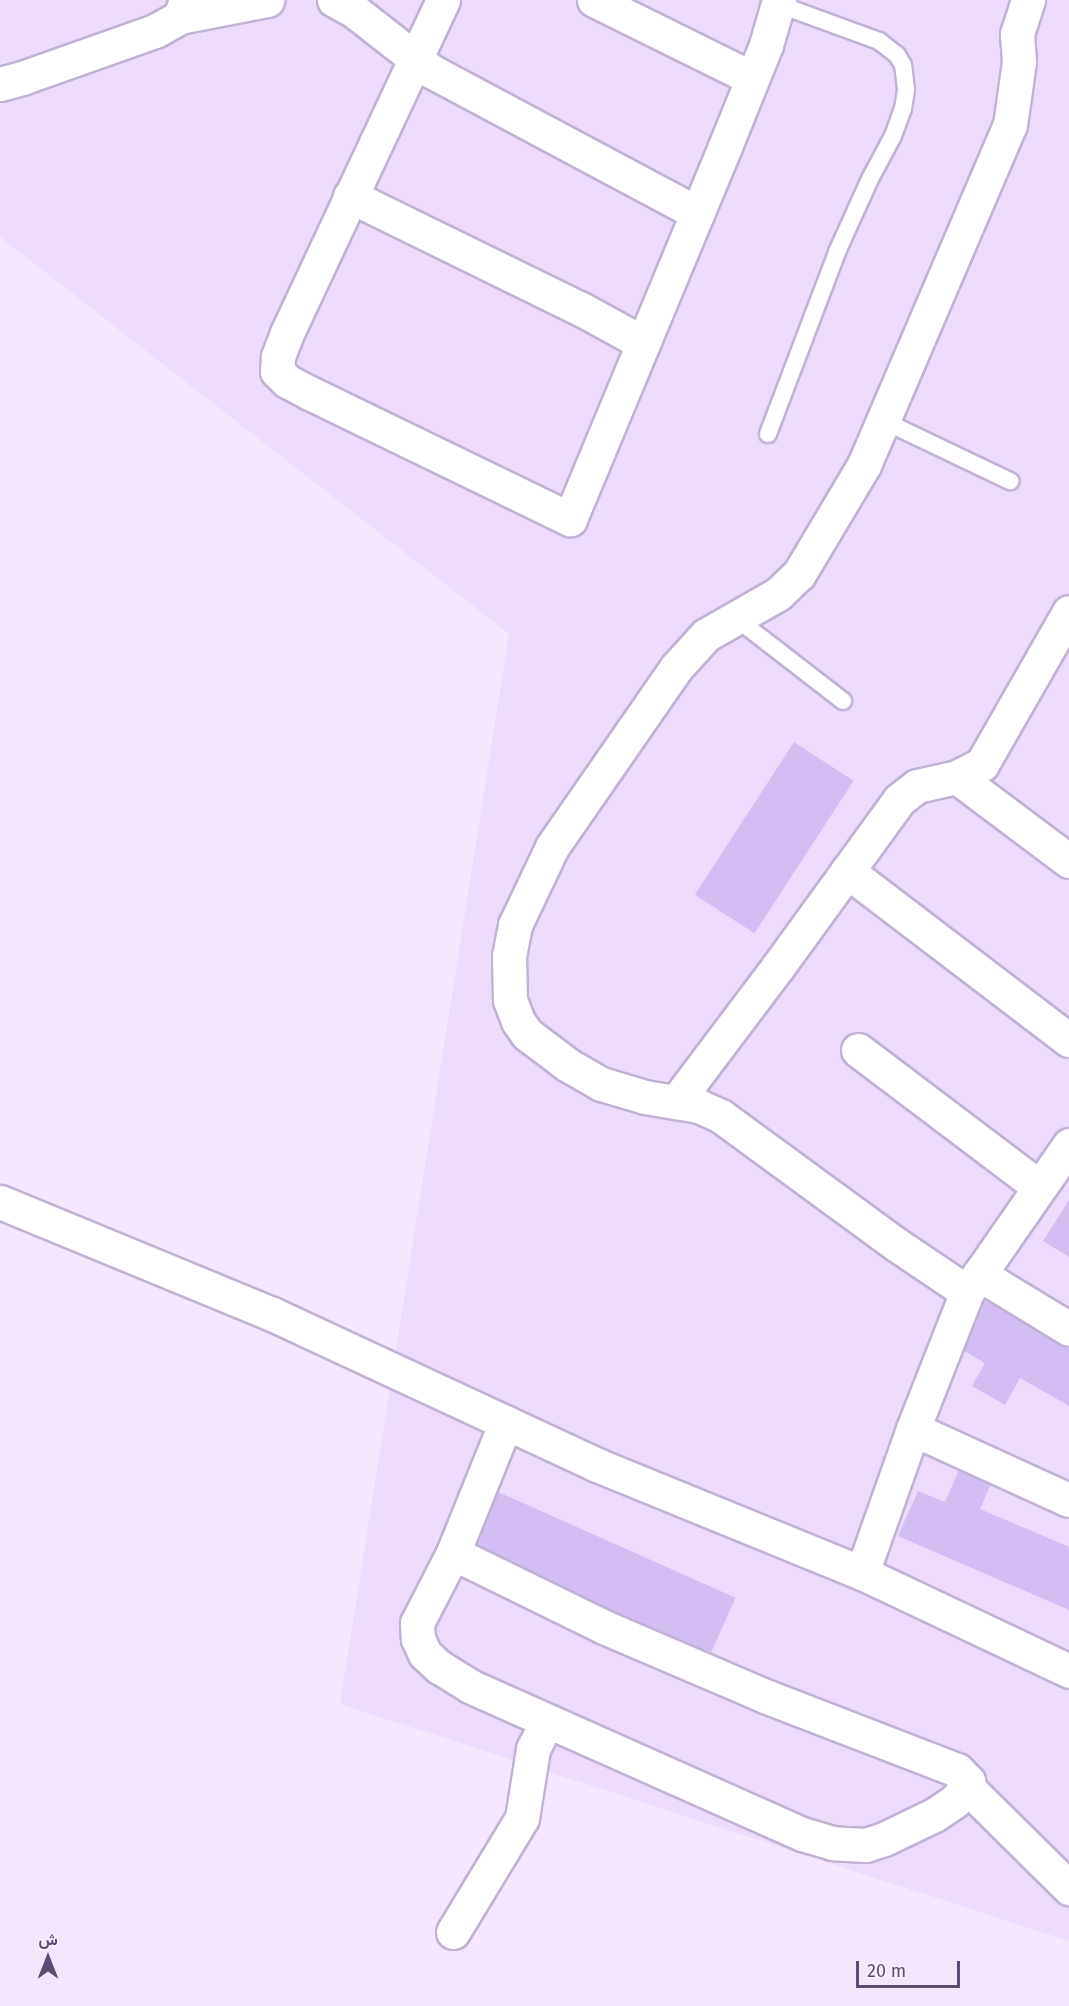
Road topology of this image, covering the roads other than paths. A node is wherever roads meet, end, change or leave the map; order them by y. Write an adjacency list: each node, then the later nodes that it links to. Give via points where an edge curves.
1 (267, 0): 7 (street)
2 (334, 0): 8 (street, via 353,10)
3 (443, 0): 8 (street)
4 (594, 0): 9 (street)
5 (1028, 0): 14 (street, via 1017,34 1019,62 1010,125)
6 (779, 2): 9 (street); 15 (lane, via 879,41 903,65 906,89 893,136 837,252)
7 (183, 8): 10 (street, via 155,31)
8 (416, 61): 11 (street); 12 (street, via 476,97)
9 (752, 78): 12 (street)
10 (0, 84)
11 (350, 196): 13 (street); 13 (street, via 278,357 277,371 286,381 570,519)
12 (697, 213): 13 (street)
13 (643, 343)
14 (884, 421): 16 (lane); 18 (street, via 860,474 800,574 778,594)
15 (768, 435)
16 (1010, 481)
17 (1069, 612): 20 (street, via 995,745 982,764)
18 (737, 619): 19 (lane); 25 (street, via 706,635 676,668 594,783 552,847 515,925 509,956 510,1000 527,1034 601,1084)
19 (843, 700)
20 (957, 777): 21 (street); 22 (street, via 917,786 899,800)
21 (1069, 861)
22 (847, 871): 23 (street); 25 (street)
23 (1069, 1040)
24 (858, 1050): 27 (street)
25 (676, 1102): 29 (street, via 699,1106 721,1116 897,1245)
26 (1065, 1157): 27 (street)
27 (1039, 1187): 29 (street)
28 (0, 1202): 31 (street, via 273,1314)
29 (973, 1283): 30 (street); 32 (street)
30 (1069, 1329)
31 (506, 1422): 34 (street); 35 (street, via 597,1465)
32 (913, 1430): 33 (street); 35 (street)
33 (1069, 1500)
34 (453, 1553): 37 (street, via 417,1623 418,1639 425,1654 470,1686); 38 (street, via 604,1627 765,1696 957,1770 968,1781)
35 (862, 1573): 36 (street)
36 (1069, 1671)
37 (548, 1721): 38 (street, via 802,1834 833,1844 866,1845 884,1839 934,1815); 40 (street, via 533,1749 522,1818)
38 (967, 1787): 39 (street)
39 (1069, 1888)
40 (453, 1932)

